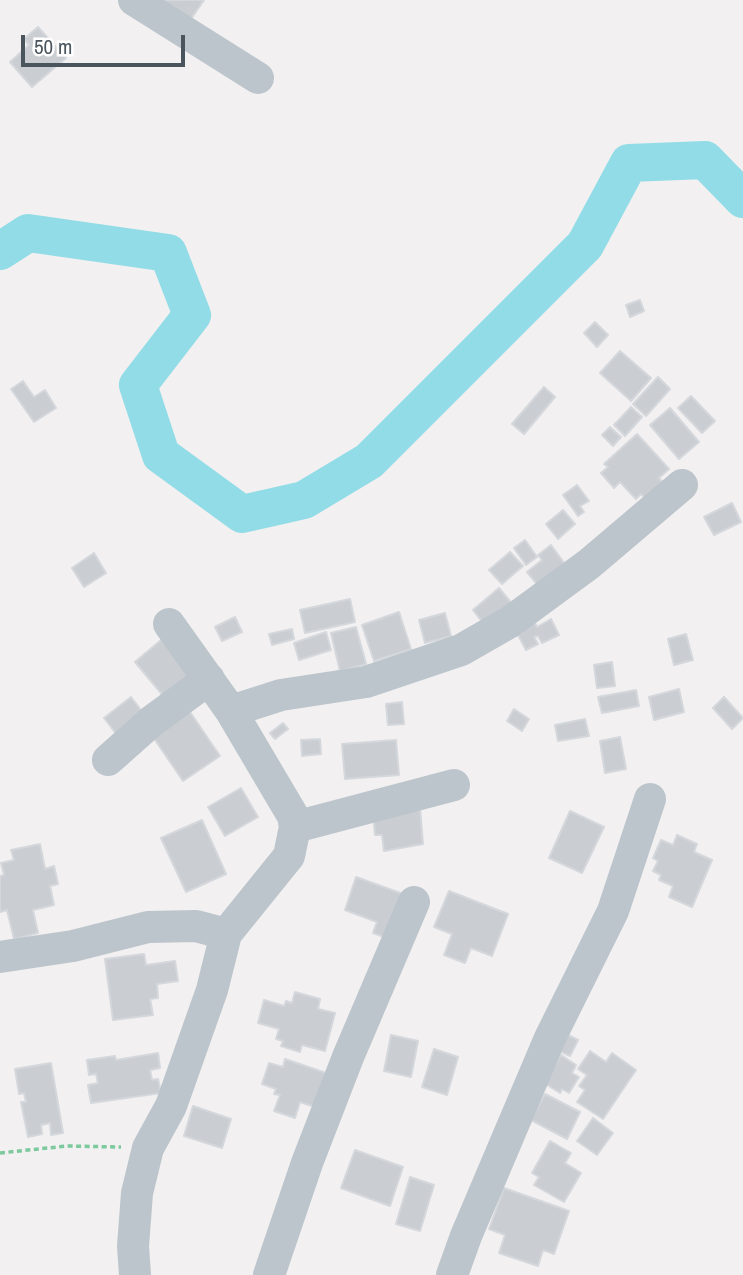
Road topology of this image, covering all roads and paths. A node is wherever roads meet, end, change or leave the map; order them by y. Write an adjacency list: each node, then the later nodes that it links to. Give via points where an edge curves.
1 (134, 0): 2 (street)
2 (258, 78)
3 (682, 485): 6 (street, via 589,565 510,622 461,650 366,682 281,695)
4 (169, 624): 5 (street)
5 (209, 679): 6 (street); 7 (street)
6 (231, 711): 10 (street, via 293,816)
7 (108, 760)
8 (454, 785): 10 (street)
9 (650, 799): 18 (street, via 612,911 550,1038)
10 (295, 827): 12 (street, via 289,856)
11 (414, 902): 17 (street, via 348,1057)
12 (226, 934): 13 (street, via 196,926 148,927 73,946); 14 (street, via 212,990 171,1106)
13 (0, 957)
14 (148, 1148): 15 (path, via 67,1146); 16 (street, via 137,1193)
15 (0, 1153)
16 (135, 1275)
17 (269, 1275)
18 (452, 1275)

